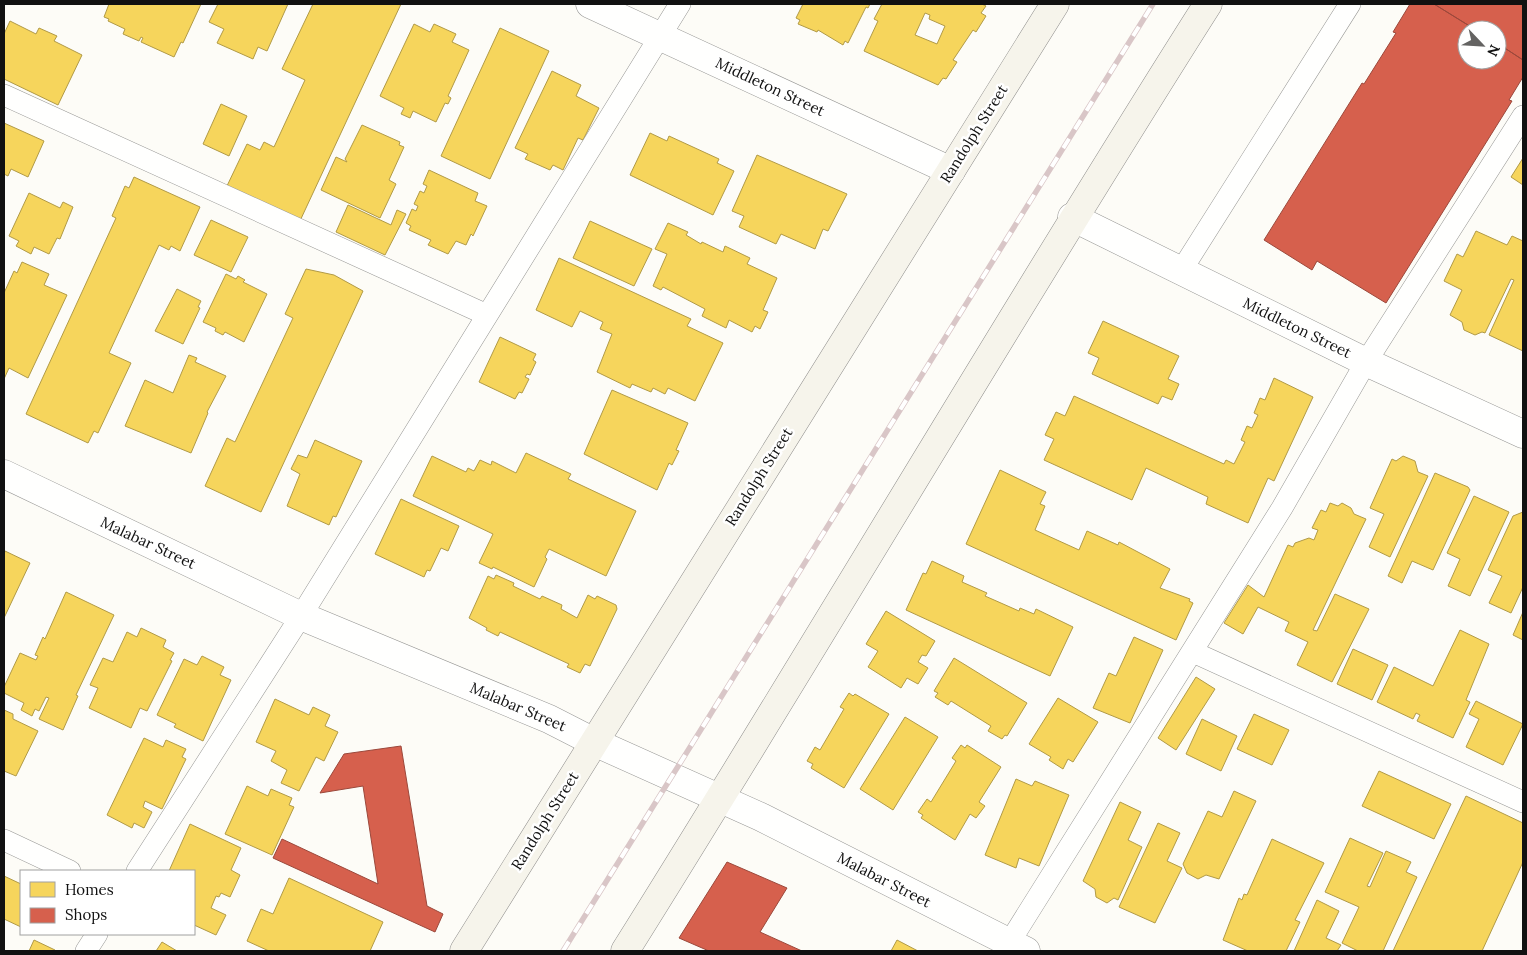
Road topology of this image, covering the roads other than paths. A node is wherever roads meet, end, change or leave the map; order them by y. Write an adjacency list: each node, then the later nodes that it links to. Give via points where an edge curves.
1 (590, 4): 6 (street, Middleton Street)
2 (680, 4): 6 (lane)
3 (1055, 4): 9 (street, Randolph Street)
4 (1208, 4): 10 (street)
5 (1350, 4): 11 (lane)
6 (659, 36): 9 (street, Middleton Street); 12 (lane)
7 (4, 95): 12 (lane)
8 (1523, 116): 13 (lane)
9 (951, 171): 18 (street, Randolph Street)
10 (1072, 218): 11 (street, Middleton Street); 19 (street)
11 (1181, 271): 13 (street, Middleton Street)
12 (487, 315): 16 (lane)
13 (1366, 362): 14 (street, Middleton Street); 17 (lane, via 1282,508)
14 (1523, 434)
15 (4, 474): 16 (street, Malabar Street)
16 (301, 616): 18 (street, Malabar Street, via 549,719); 23 (lane)
17 (1192, 652): 20 (lane); 25 (lane)
18 (594, 742): 19 (street, Malabar Street); 27 (street, Randolph Street)
19 (720, 798): 25 (street, Malabar Street); 28 (street)
20 (1523, 802)
21 (4, 840): 22 (lane)
22 (68, 870)
23 (138, 870)
24 (96, 935): 26 (lane)
25 (1013, 949)
26 (86, 951)
27 (464, 951)
28 (625, 951)

